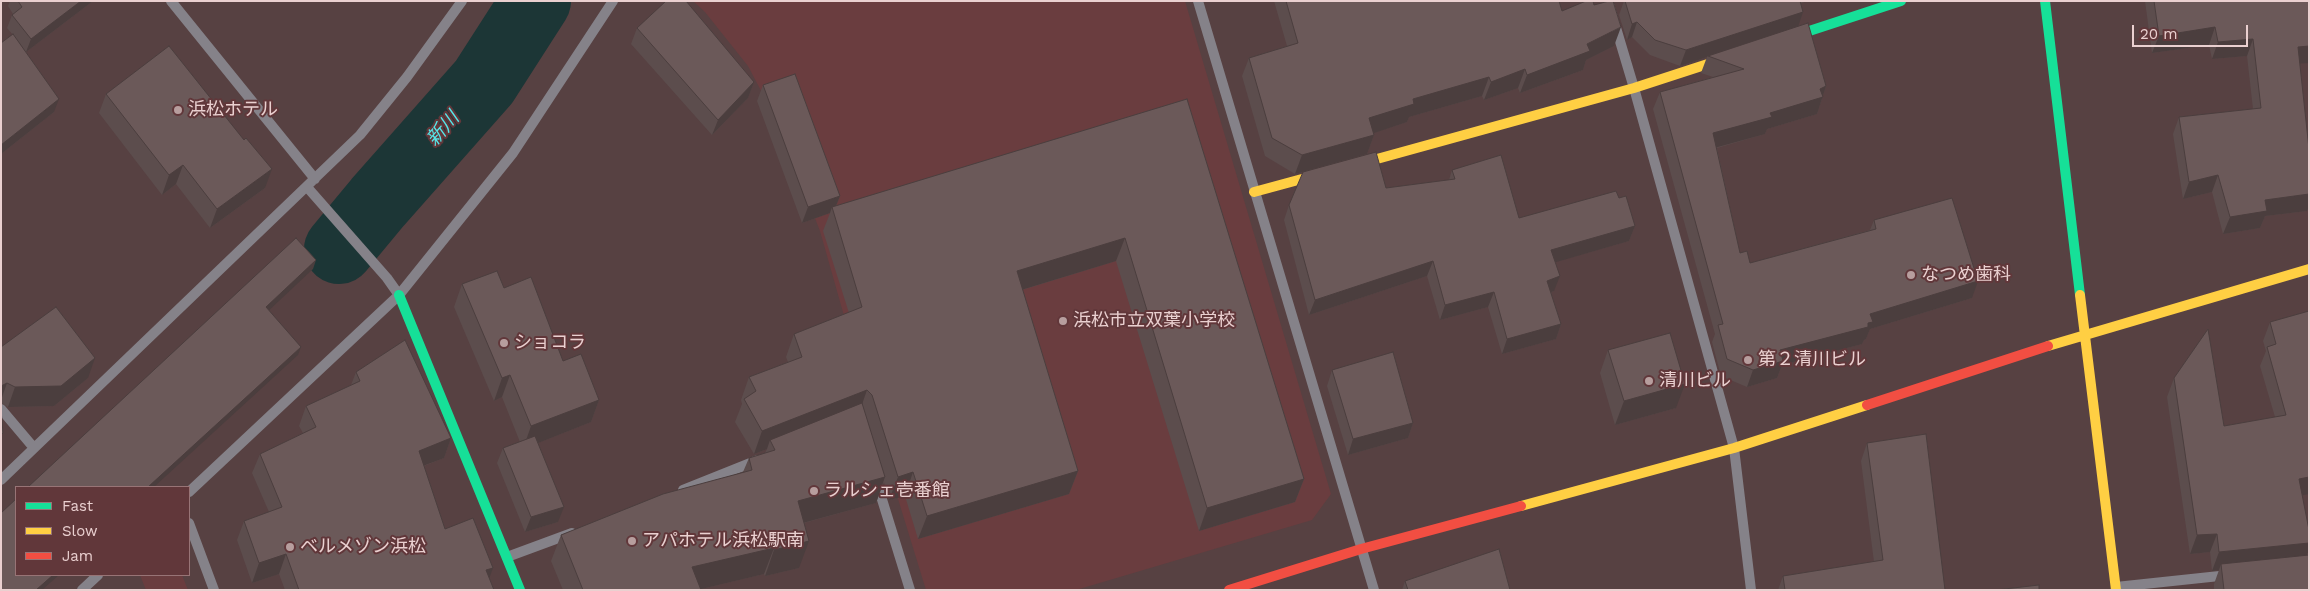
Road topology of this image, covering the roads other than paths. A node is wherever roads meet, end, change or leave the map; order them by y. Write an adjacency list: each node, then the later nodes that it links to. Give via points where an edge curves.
1 (171, 1): 13 (street)
2 (462, 1): 13 (street, via 379,113)
3 (613, 1): 16 (street, via 513,154)
4 (1198, 1): 14 (street)
5 (1608, 1): 10 (street)
6 (1901, 1): 8 (street)
7 (2045, 1): 17 (street)
8 (1790, 37)
9 (1726, 58): 10 (street)
10 (1634, 88): 11 (street); 20 (street)
11 (1359, 164)
12 (1321, 174): 14 (street)
13 (311, 183): 16 (street, via 325,206); 19 (street)
14 (1254, 192): 28 (street)
15 (2309, 269): 17 (street)
16 (399, 295): 24 (street); 29 (street)
17 (2085, 334): 20 (street); 32 (street)
18 (1, 409): 19 (street)
19 (34, 448): 23 (street)
20 (1734, 448): 28 (street); 39 (street)
21 (770, 455): 25 (street)
22 (872, 467): 36 (street)
23 (1, 480)
24 (190, 491)
25 (672, 494)
26 (190, 527): 34 (street)
27 (580, 529): 29 (street)
28 (1361, 549): 37 (street); 38 (street)
29 (507, 556): 35 (street)
30 (2243, 574): 32 (street)
31 (97, 576): 33 (street)
32 (2116, 588)
33 (82, 590)
34 (214, 590)
35 (520, 590)
36 (910, 590)
37 (1229, 590)
38 (1374, 590)
39 (1751, 590)

